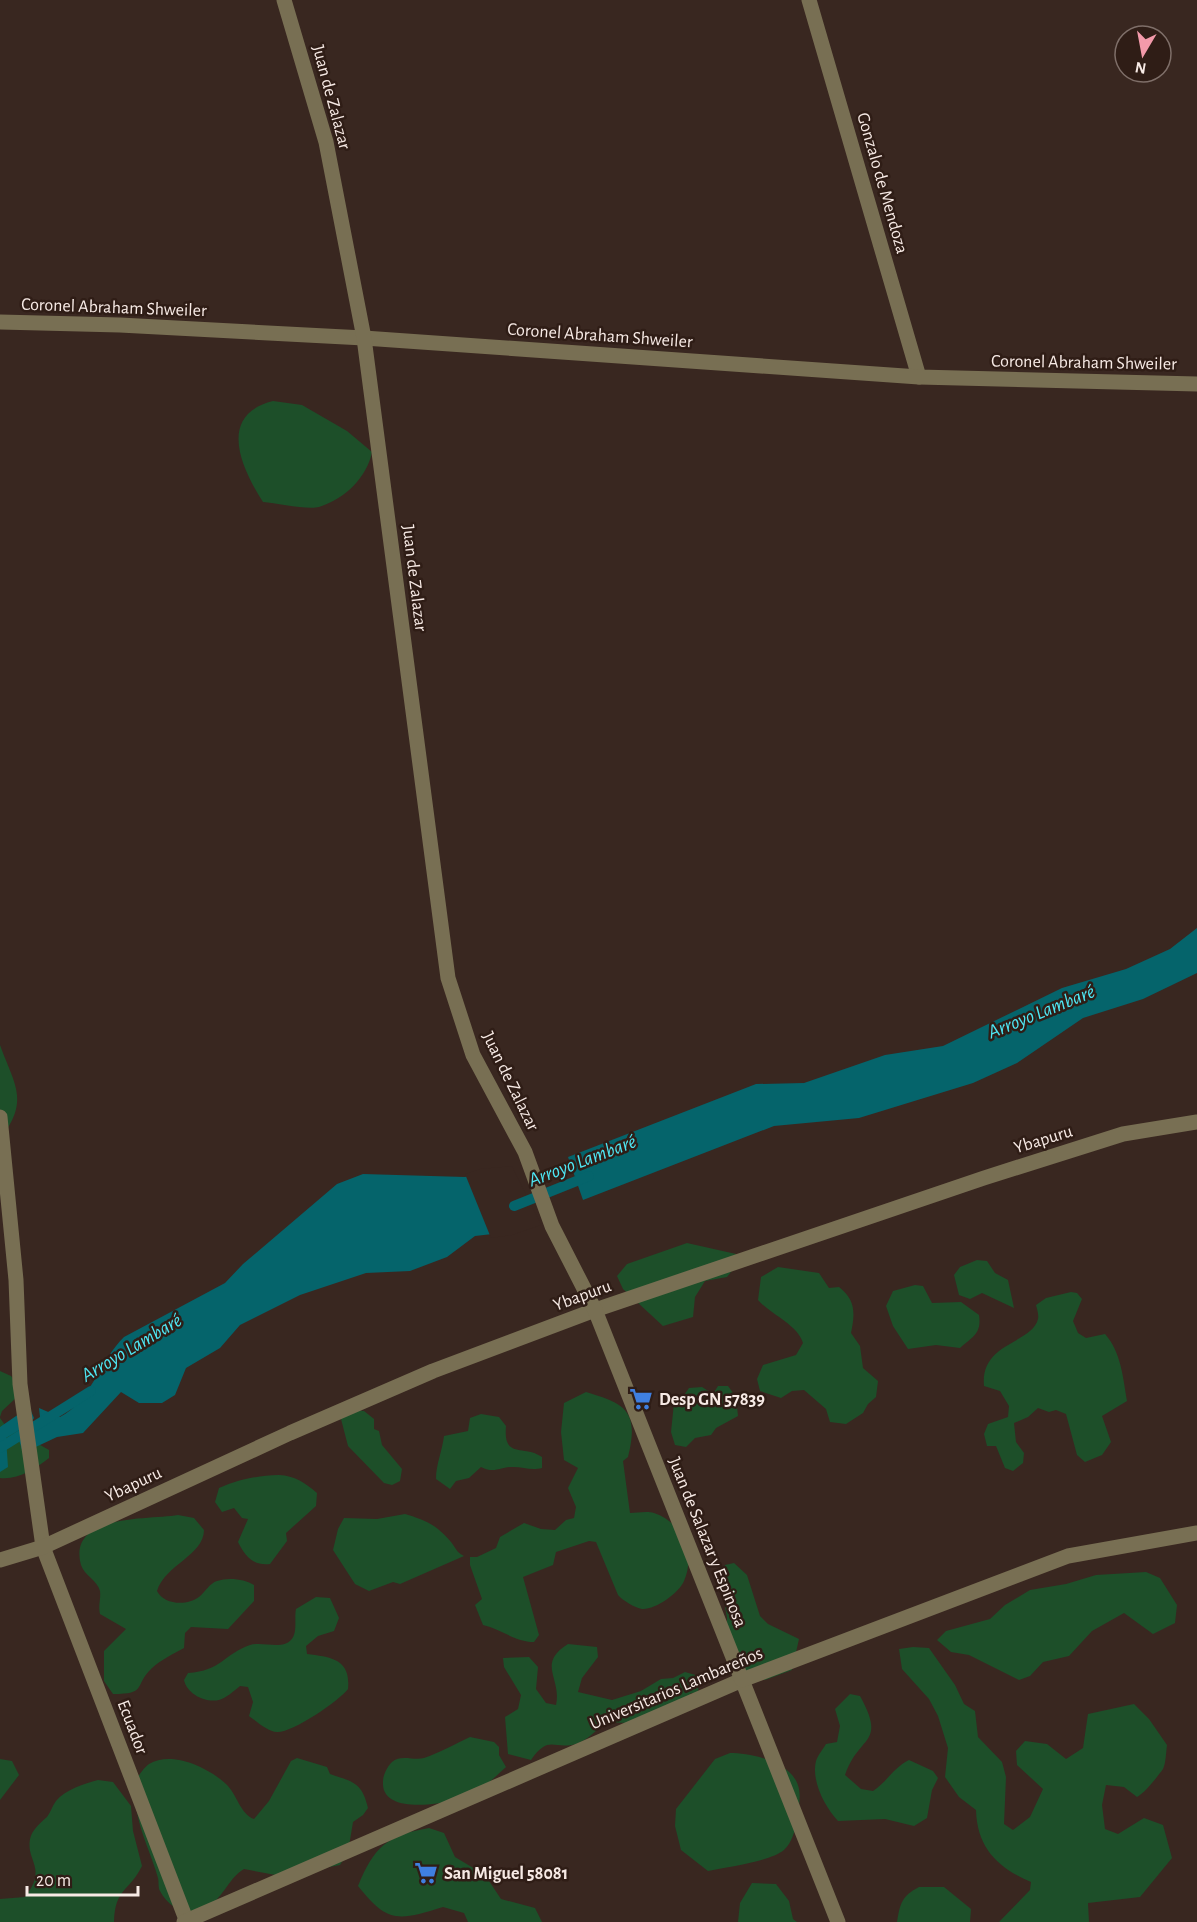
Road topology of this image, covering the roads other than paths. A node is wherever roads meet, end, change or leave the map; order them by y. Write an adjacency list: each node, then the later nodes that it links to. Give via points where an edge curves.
1 (284, 0): 4 (street, Juan de Zalazar, via 326,142)
2 (809, 0): 5 (street, Gonzalo de Mendoza)
3 (0, 322): 4 (street, Coronel Abraham Shweiler)
4 (364, 338): 5 (street, Coronel Abraham Shweiler); 9 (street, Juan de Zalazar, via 448,978 473,1055 525,1152 552,1226)
5 (919, 377): 6 (street, Coronel Abraham Shweiler)
6 (1197, 384)
7 (0, 1118): 11 (street, Ecuador, via 16,1280 20,1384)
8 (1197, 1122): 9 (street, Ybapuru, via 1124,1134)
9 (595, 1310): 11 (street, Ybapuru, via 433,1371); 13 (street, Juan de Salazar y Espinosa)
10 (1197, 1533): 13 (street, Universitarios Lambareños, via 1068,1556)
11 (43, 1547): 12 (street, Ybapuru); 14 (street, Ecuador)
12 (0, 1560)
13 (742, 1680): 14 (street, Universitarios Lambareños); 15 (street, Juan de Salazar y Espinosa)
14 (186, 1922)
15 (838, 1922)

